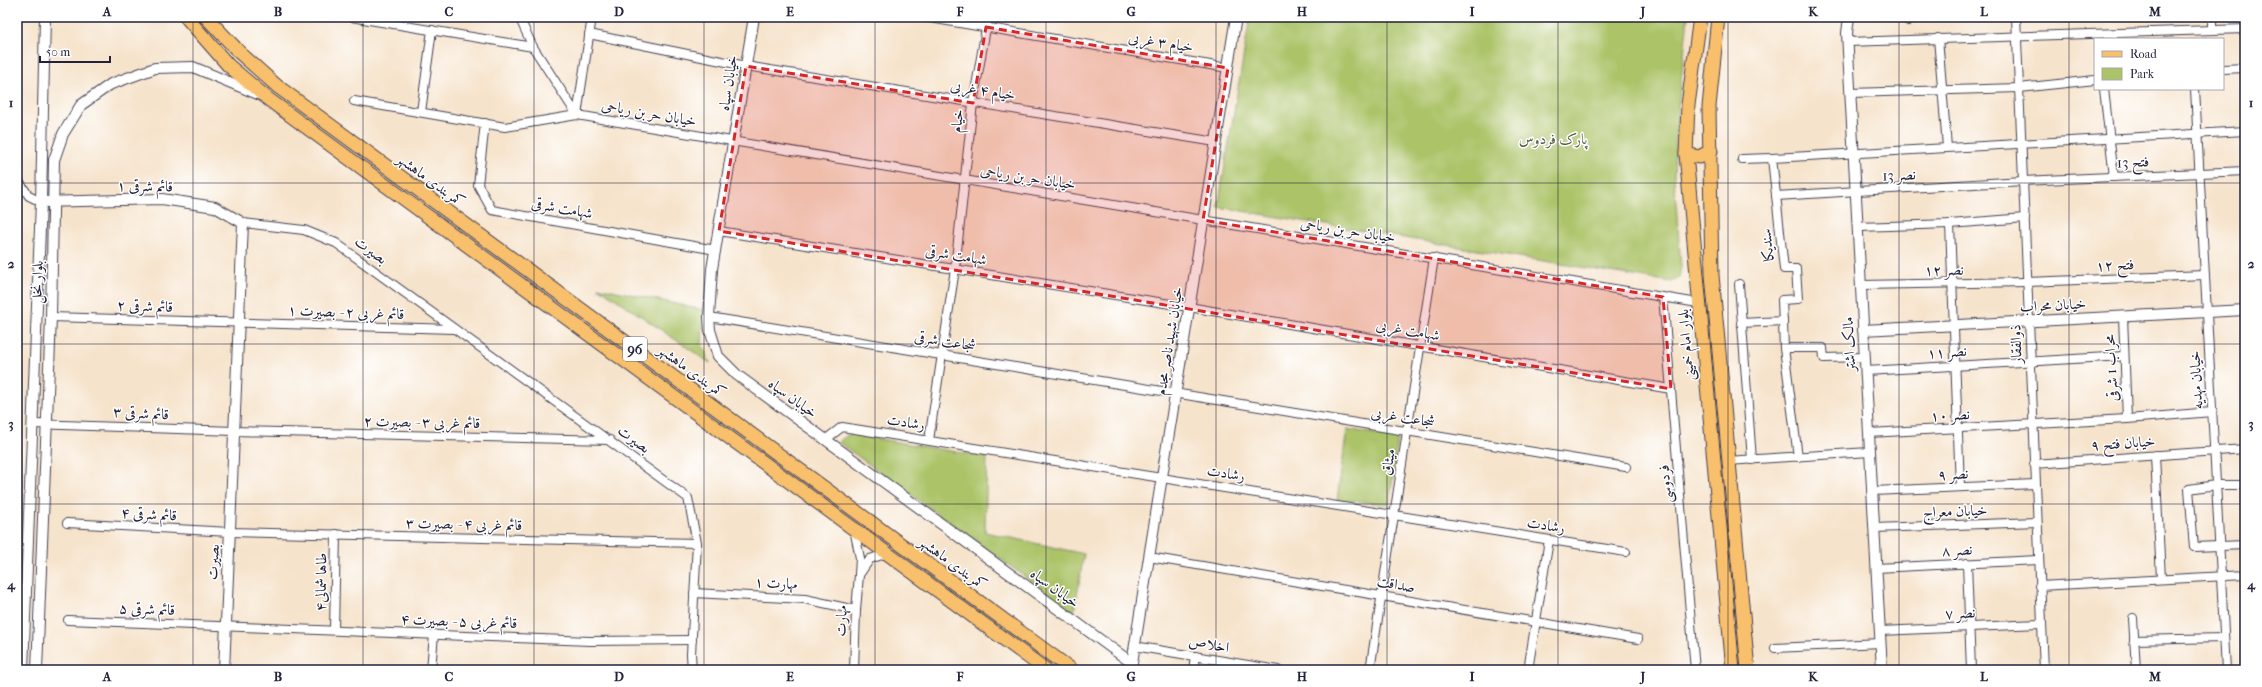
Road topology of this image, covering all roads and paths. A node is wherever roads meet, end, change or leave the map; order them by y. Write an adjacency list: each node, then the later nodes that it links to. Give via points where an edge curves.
1 (45, 17): 65 (street, بلوار نخل)
2 (186, 17): 36 (main road, کمربندی ماهشهر / 96, via 228,65)
3 (206, 17): 182 (main road, کمربندی ماهشهر / 96, via 240,53 277,86)
4 (351, 17): 18 (street)
5 (519, 17): 25 (street)
6 (592, 17): 20 (street)
7 (754, 17): 26 (street, خیابان سپاه)
8 (924, 17): 16 (street, خیام ۳ غربی)
9 (988, 17): 16 (street, خیام)
10 (1236, 17): 27 (street, خیابان شهید ناصر مجدم)
11 (1700, 17): 51 (main road, بلوار امام خمینی, via 1688,105)
12 (1718, 17): 49 (main road, بلوار امام خمینی, via 1709,107)
13 (1849, 17): 24 (street, مالک اشتر)
14 (2016, 17): 22 (street, ذوالفقار)
15 (2212, 17): 19 (street)
16 (986, 27): 27 (street, خیام ۳ غربی); 38 (street, خیام)
17 (2245, 29): 19 (street)
18 (432, 30): 25 (street); 39 (street)
19 (2212, 30): 21 (street)
20 (590, 34): 26 (street, خیام ۴ غربی); 40 (street)
21 (2192, 35): 22 (street)
22 (2017, 36): 23 (street); 31 (street, ذوالفقار)
23 (1938, 38): 24 (street); 32 (street)
24 (1848, 42): 35 (street, مالک اشتر)
25 (533, 47): 40 (street)
26 (746, 66): 38 (street, خیام ۴ غربی); 45 (street, خیابان سپاه)
27 (1228, 68): 46 (street, خیابان شهید ناصر مجدم)
28 (2245, 68): 29 (street)
29 (2224, 69)
30 (2094, 80): 31 (street)
31 (2019, 88): 32 (street); 47 (street, ذوالفقار)
32 (1943, 90): 35 (street); 48 (street)
33 (2104, 90): 44 (street)
34 (2195, 90): 43 (street, خیابان مهدیه)
35 (1850, 93): 50 (street, مالک اشتر)
36 (268, 99): 64 (street, بلوار نخل, via 193,67 155,68 111,84 81,105 63,134 54,160); 135 (main road, کمربندی ماهشهر / 96)
37 (354, 101): 39 (street, خیابان حر بن ریاحی)
38 (973, 103): 46 (street, خیام ۴ غربی); 60 (street, خیام)
39 (421, 112): 41 (street, خیابان حر بن ریاحی)
40 (577, 115): 41 (street, خیابان حر بن ریاحی, via 504,127); 45 (street, خیابان حر بن ریاحی)
41 (484, 123): 72 (street, شهامت شرقی, via 478,185 492,210)
42 (2245, 131): 43 (street)
43 (2197, 134): 44 (street); 55 (street, خیابان مهدیه)
44 (2110, 139): 47 (street); 56 (street)
45 (734, 141): 60 (street, خیابان حر بن ریاحی); 71 (street, خیابان سپاه)
46 (1216, 142): 67 (street, خیابان شهید ناصر مجدم)
47 (2022, 143): 48 (street); 61 (street, ذوالفقار)
48 (1947, 147): 50 (street)
49 (1710, 151): 51 (main road, via 1699,157); 59 (main road, بلوار امام خمینی)
50 (1854, 152): 52 (street); 62 (street, مالک اشتر)
51 (1686, 154): 57 (main road, بلوار امام خمینی)
52 (1772, 158): 53 (street); 63 (street, سندیکا)
53 (1742, 159)
54 (2245, 171): 55 (street, فتح 13)
55 (2199, 173): 56 (street, فتح 13); 75 (street, خیابان مهدیه)
56 (2114, 177): 61 (street, فتح 13)
57 (1688, 178): 59 (main road, via 1700,174); 81 (main road, بلوار امام خمینی)
58 (17, 179): 65 (street, via 29,196)
59 (1711, 179): 123 (main road, بلوار امام خمینی, via 1712,275)
60 (965, 180): 67 (street, خیابان حر بن ریاحی); 74 (street, خیام)
61 (2023, 181): 62 (street, نصر 13); 66 (street, ذوالفقار)
62 (1856, 191): 63 (street, نصر 13); 70 (street, مالک اشتر)
63 (1776, 196): 88 (street, سندیکا, via 1784,269 1796,269 1798,298 1782,300)
64 (55, 201): 65 (street, قائم شرقی ۱); 68 (street, قائم شرقی ۱, via 162,199 216,207); 86 (street, بلوار نخل)
65 (41, 202): 107 (street, بلوار نخل)
66 (2025, 218): 69 (street); 76 (street, ذوالفقار)
67 (1203, 220): 73 (street, خیابان حر بن ریاحی); 82 (street, خیابان شهید ناصر مجدم)
68 (243, 223): 90 (street, بصیرت); 93 (street, بصیرت, via 304,230 336,243)
69 (1950, 224): 70 (street); 78 (street)
70 (1858, 227): 79 (street, مالک اشتر)
71 (719, 231): 72 (street, خیابان سپاه); 74 (street, شهامت شرقی)
72 (716, 250): 87 (street, خیابان سپاه)
73 (1434, 258): 80 (street, خیابان حر بن ریاحی); 95 (street, میثاق)
74 (955, 269): 82 (street, شهامت شرقی); 97 (street, خیام)
75 (2205, 275): 76 (street, فتح ۱۲); 84 (street, خیابان مهدیه)
76 (2027, 282): 78 (street, نصر ۱۲); 89 (street, ذوالفقار)
77 (1739, 284): 91 (street)
78 (1951, 284): 79 (street, نصر ۱۲); 92 (street)
79 (1861, 285): 94 (street, مالک اشتر)
80 (1663, 297): 81 (street, خیابان حر بن ریاحی); 103 (street, فردوسی)
81 (1698, 302): 189 (main road, بلوار امام خمینی)
82 (1189, 307): 95 (street, شهامت غربی); 104 (street, خیابان شهید ناصر مجدم)
83 (2245, 310): 84 (street, خیابان محراب)
84 (2207, 312): 85 (street, خیابان محراب); 105 (street, خیابان مهدیه)
85 (2122, 316): 89 (street, خیابان محراب); 98 (street, محراب 1 شرقی)
86 (51, 317): 90 (street, قائم شرقی ۲); 108 (street, بلوار نخل)
87 (710, 317): 97 (street, شجاعت شرقی); 115 (street, خیابان سپاه, via 713,343 726,366)
88 (1783, 321): 91 (street); 96 (street, سندیکا)
89 (2029, 321): 92 (street, خیابان محراب); 100 (street, ذوالفقار)
90 (238, 323): 93 (street, قائم غربی ۲ - بصیرت ۱); 111 (street, بصیرت)
91 (1742, 323): 122 (street)
92 (1953, 325): 94 (street, خیابان محراب); 101 (street)
93 (454, 329): 114 (street, بصیرت)
94 (1863, 330): 99 (street, مالک اشتر)
95 (1420, 346): 103 (street, شهامت غربی); 112 (street, میثاق)
96 (1784, 348): 99 (street, via 1823,348 1824,358); 121 (street, سندیکا)
97 (942, 355): 104 (street, شجاعت شرقی); 116 (street, خیام)
98 (2124, 356): 100 (street, نصر ۱۱); 106 (street, محراب 1 شرقی)
99 (1865, 357): 102 (street, مالک اشتر)
100 (2030, 361): 101 (street, نصر ۱۱); 109 (street, ذوالفقار)
101 (1954, 366): 102 (street, نصر ۱۱); 110 (street)
102 (1866, 372): 113 (street, مالک اشتر)
103 (1671, 389): 188 (street, فردوسی)
104 (1175, 394): 112 (street, شجاعت غربی); 126 (street, خیابان شهید ناصر مجدم)
105 (2212, 412): 106 (street, نصر ۱۰); 118 (street, خیابان مهدیه)
106 (2127, 419): 109 (street, نصر ۱۰)
107 (34, 424): 108 (street, قائم شرقی ۳); 175 (street, بلوار نخل)
108 (46, 424): 111 (street, قائم شرقی ۳); 176 (street, بلوار نخل)
109 (2033, 424): 110 (street, نصر ۱۰); 124 (street, ذوالفقار)
110 (1957, 428): 113 (street, نصر ۱۰); 130 (street)
111 (234, 431): 114 (street, قائم غربی ۳ - بصیرت ۲); 137 (street, بصیرت)
112 (1407, 432): 125 (street, شجاعت غربی); 132 (street, میثاق)
113 (1869, 433): 119 (street, مالک اشتر)
114 (610, 440): 140 (street, بصیرت, via 688,498)
115 (825, 440): 116 (street, رشادت, via 842,426); 174 (street, خیابان سپاه)
116 (929, 440): 126 (street, رشادت)
117 (2245, 449): 118 (street, خیابان فتح ۹)
118 (2214, 450): 120 (street, خیابان فتح ۹); 128 (street, خیابان مهدیه)
119 (1870, 452): 121 (street); 131 (street, مالک اشتر)
120 (2155, 455): 124 (street, خیابان فتح ۹); 152 (street)
121 (1798, 457): 122 (street)
122 (1752, 460): 123 (street)
123 (1727, 461): 190 (main road, بلوار امام خمینی)
124 (2034, 464): 127 (street, ذوالفقار)
125 (1626, 467)
126 (1162, 477): 132 (street, رشادت); 145 (street, خیابان شهید ناصر مجدم)
127 (2035, 484): 130 (street, نصر ۹); 133 (street, ذوالفقار)
128 (2216, 485): 129 (street); 142 (street, خیابان مهدیه); 142 (street, via 2189,489 2194,547)
129 (2245, 485)
130 (1960, 487): 131 (street, نصر ۹)
131 (1872, 491): 136 (street, مالک اشتر)
132 (1394, 515): 139 (street, رشادت); 155 (street, میثاق)
133 (2037, 522): 136 (street, خیابان معراج); 146 (street, ذوالفقار)
134 (67, 523): 137 (street, قائم شرقی ۴)
135 (854, 528): 144 (main road, کمربندی ماهشهر / 96); 149 (street, مهارت, via 860,558)
136 (1874, 528): 148 (street, مالک اشتر)
137 (230, 532): 138 (street, قائم غربی ۴ - بصیرت ۳); 161 (street, بصیرت)
138 (336, 534): 140 (street, قائم غربی ۴ - بصیرت ۳); 163 (street, طاها شمالی۴)
139 (1548, 540): 143 (street, رشادت); 159 (street)
140 (697, 543): 154 (street, بصیرت)
141 (2245, 545): 142 (street)
142 (2220, 546): 151 (street, خیابان مهدیه)
143 (1626, 552)
144 (888, 553): 149 (street, via 870,559); 181 (main road, کمربندی ماهشهر / 96)
145 (1149, 557): 155 (street, صداقت); 171 (street, خیابان شهید ناصر مجدم)
146 (2038, 560): 147 (street, نصر ۸); 153 (street, ذوالفقار)
147 (1967, 564): 148 (street, نصر ۸); 162 (street)
148 (1876, 568): 164 (street, مالک اشتر)
149 (859, 575): 156 (street, مهارت)
150 (2245, 575): 151 (street)
151 (2221, 576): 152 (street); 166 (street, خیابان مهدیه)
152 (2161, 579): 153 (street)
153 (2039, 586): 160 (street, ذوالفقار)
154 (694, 593): 156 (street, مهارت ۱, via 805,599); 168 (street, بصیرت)
155 (1382, 596): 159 (street, صداقت); 186 (street, میثاق)
156 (856, 610): 180 (street, مهارت)
157 (2133, 618): 169 (street)
158 (68, 620): 161 (street, قائم شرقی ۵)
159 (1536, 622): 167 (street, صداقت); 187 (street)
160 (2041, 624): 162 (street, نصر ۷); 193 (street, ذوالفقار)
161 (225, 626): 163 (street, قائم غربی ۵ - بصیرت ۴); 177 (street, بصیرت)
162 (1969, 627): 164 (street, نصر ۷); 192 (street)
163 (334, 630): 165 (street, قائم غربی ۵ - بصیرت ۴)
164 (1880, 631): 170 (street, مالک اشتر)
165 (434, 634): 168 (street, قائم غربی ۵ - بصیرت ۴, via 590,641); 178 (street)
166 (2224, 638): 169 (street); 195 (street, خیابان مهدیه)
167 (1638, 639)
168 (692, 640): 179 (street, بصیرت)
169 (2134, 640): 194 (street)
170 (1880, 643): 172 (street); 191 (street, مالک اشتر)
171 (1134, 646): 173 (street, اخلاص); 174 (street, خیابان شهید ناصر مجدم)
172 (1775, 648)
173 (1195, 656): 184 (street); 185 (street, اخلاص)
174 (1132, 666): 183 (street)
175 (23, 670)
176 (36, 670)
177 (224, 670)
178 (431, 670)
179 (692, 670)
180 (854, 670)
181 (1046, 670)
182 (1072, 670)
183 (1123, 670)
184 (1192, 670)
185 (1278, 670)
186 (1370, 670)
187 (1528, 670)
188 (1696, 670)
189 (1732, 670)
190 (1748, 670)
191 (1882, 670)
192 (1971, 670)
193 (2044, 670)
194 (2136, 670)
195 (2226, 670)

